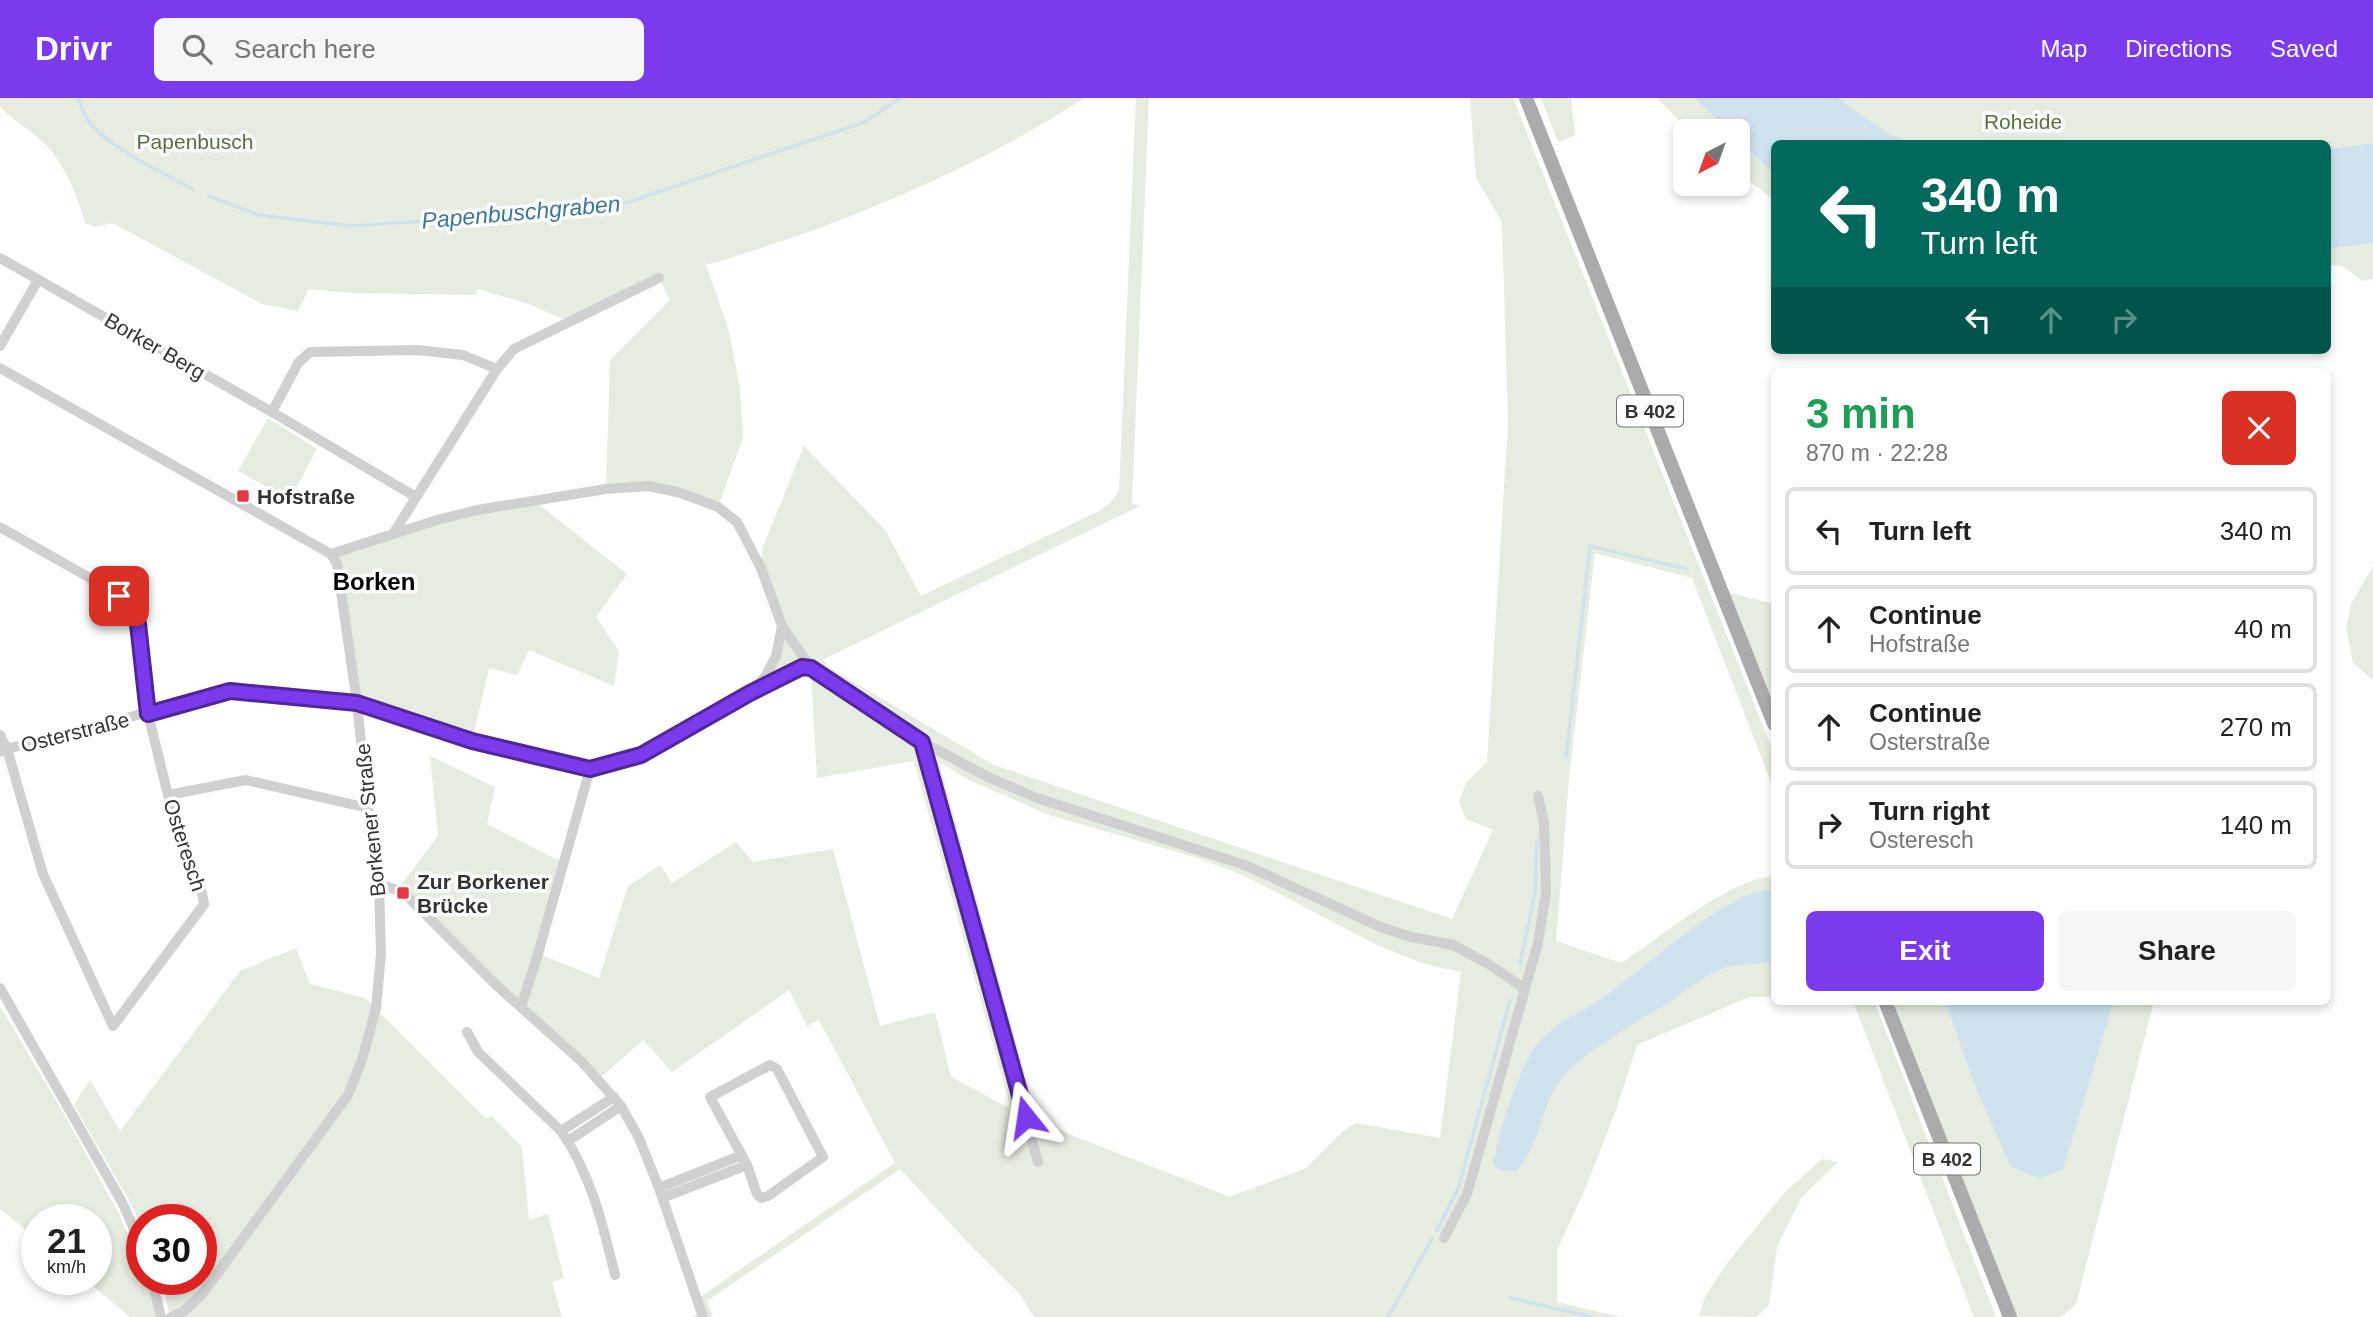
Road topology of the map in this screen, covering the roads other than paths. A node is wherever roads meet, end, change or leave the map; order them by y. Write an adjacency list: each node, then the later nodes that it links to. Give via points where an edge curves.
1 (1526, 98): 18 (main road, B 402)
2 (0, 258): 4 (street, Borker Berg)
3 (659, 278): 7 (street, via 514,349)
4 (38, 279): 5 (street); 8 (street, Borker Berg)
5 (0, 346)
6 (0, 368): 12 (street)
7 (497, 369): 8 (street, via 463,355 310,352 298,363); 9 (street)
8 (272, 412): 9 (street, Borker Berg)
9 (416, 497): 11 (street)
10 (0, 527): 17 (street, Osteresch, via 128,604 138,624)
11 (393, 534): 12 (street); 13 (street, via 477,510 606,489 649,486 681,493 718,507 737,523 761,568)
12 (331, 554): 16 (street, Borkener Straße, via 337,564)
13 (782, 625): 14 (street); 15 (street, via 776,656)
14 (811, 668): 15 (street, via 802,667); 20 (street)
15 (750, 693): 22 (street, via 641,755)
16 (357, 703): 17 (street, Osterstraße, via 230,691); 22 (street, via 472,741); 25 (street, Borkener Straße)
17 (148, 714): 21 (street, Osterstraße); 23 (street, Osteresch)
18 (1771, 716)
19 (0, 736): 21 (street, Osteresch)
20 (922, 742): 28 (street, via 1037,798 1245,865 1383,928 1453,945); 37 (street)
21 (3, 751): 23 (street, Osteresch, via 43,874 113,1026 204,904)
22 (590, 769): 30 (street)
23 (168, 795): 25 (street, via 246,780)
24 (1538, 796): 28 (street, via 1544,823 1546,892)
25 (368, 808): 26 (street, Borkener Straße)
26 (379, 884): 30 (street, via 408,897); 44 (street, Borkener Straße, via 376,1008 348,1095 203,1293)
27 (0, 988): 39 (street)
28 (1525, 989): 40 (street, via 1467,1194)
29 (1887, 1005): 46 (main road, B 402)
30 (521, 1007): 32 (street)
31 (467, 1032): 34 (street, via 478,1052)
32 (614, 1097): 33 (street); 34 (street)
33 (621, 1106): 35 (street); 38 (street)
34 (561, 1131): 35 (street)
35 (568, 1141): 41 (street, via 599,1211)
36 (745, 1160): 36 (street, via 761,1198 823,1157 777,1069 770,1065 710,1097); 38 (street)
37 (1038, 1163)
38 (660, 1193): 45 (street)
39 (126, 1211)
40 (1444, 1238)
41 (615, 1275)
42 (156, 1295): 43 (street)
43 (161, 1317)
44 (172, 1317)
45 (703, 1317)
46 (2010, 1317)

